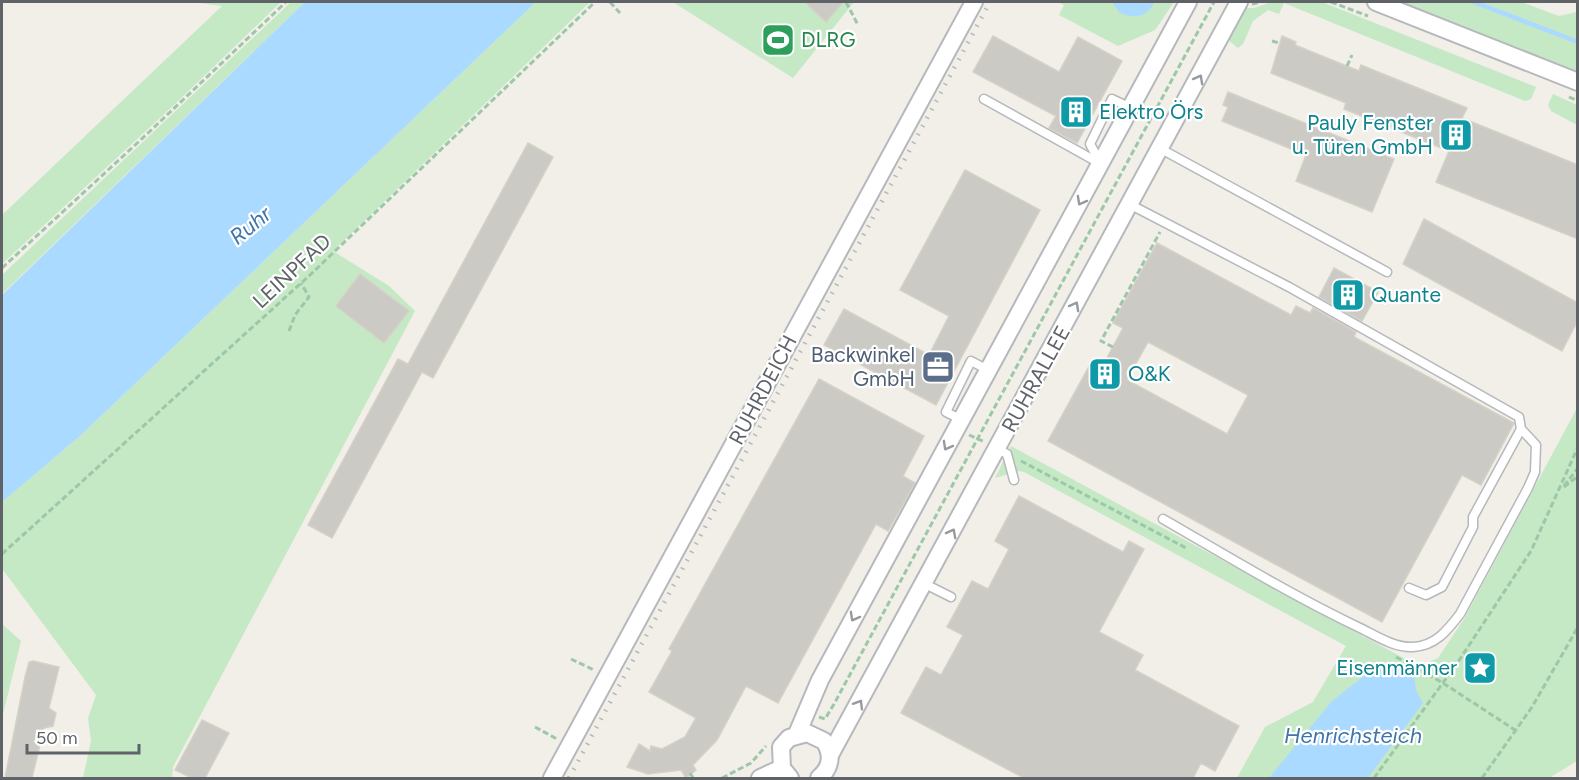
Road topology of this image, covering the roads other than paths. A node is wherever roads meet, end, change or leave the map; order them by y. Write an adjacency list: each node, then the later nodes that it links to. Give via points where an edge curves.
1 (974, 2): 21 (street, RUHRDEICH)
2 (1188, 2): 8 (street)
3 (1239, 2): 7 (street, RUHRALLEE, one-way to 3)
4 (1376, 2): 5 (street)
5 (1578, 82)
6 (984, 99): 8 (lane)
7 (1161, 149): 9 (street, RUHRALLEE); 10 (lane)
8 (1101, 164): 18 (street, one-way to 18, via 820,680)
9 (1131, 205): 11 (lane, via 1289,287 1519,417); 12 (street, RUHRALLEE, one-way to 9)
10 (1388, 272)
11 (1521, 429): 14 (lane, via 1536,444 1535,472 1460,614 1432,643 1412,647 1392,643 1332,615); 16 (lane, via 1473,517 1473,527 1442,587 1426,596)
12 (998, 449): 13 (lane, via 1007,454); 15 (street, RUHRALLEE, one-way to 12)
13 (1014, 480)
14 (1162, 519)
15 (924, 584): 17 (lane); 19 (street, RUHRALLEE, one-way to 15)
16 (1408, 588)
17 (951, 597)
18 (797, 734): 19 (street, via 817,736 828,746); 20 (street, via 781,747)
19 (830, 755): 23 (street, RUHRALLEE, via 827,769)
20 (786, 773): 22 (street)
21 (552, 778)
22 (760, 778)
23 (819, 778)

